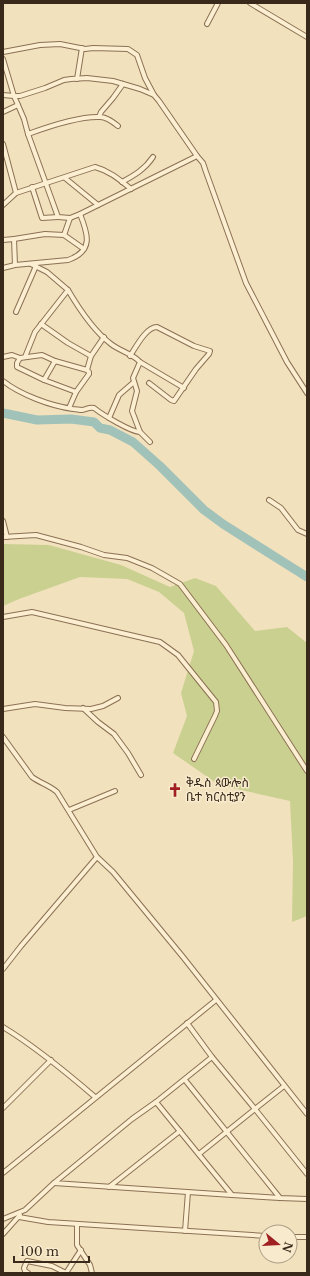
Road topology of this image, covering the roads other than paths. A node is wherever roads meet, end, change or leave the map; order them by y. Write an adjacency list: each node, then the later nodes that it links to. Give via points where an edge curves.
1 (218, 3): 3 (street)
2 (250, 3): 4 (street)
3 (207, 24)
4 (307, 37)
5 (82, 48): 6 (street, via 54,44); 8 (street); 10 (street, via 117,48 133,51)
6 (3, 52)
7 (3, 60): 12 (street)
8 (76, 79): 9 (street); 12 (street, via 64,80)
9 (123, 84): 10 (street); 15 (street, via 101,112)
10 (154, 95): 20 (street)
11 (3, 96): 12 (street)
12 (14, 96): 13 (street)
13 (18, 105): 14 (street); 17 (street)
14 (3, 112)
15 (100, 117): 16 (street, via 108,118); 17 (street, via 80,119)
16 (118, 126)
17 (28, 134): 23 (street)
18 (3, 144): 19 (street)
19 (4, 154): 27 (street)
20 (197, 156): 26 (street); 59 (street, via 203,163 246,283 287,362)
21 (153, 157): 24 (street, via 146,167)
22 (65, 178): 23 (street); 24 (street, via 95,167 107,171); 29 (street)
23 (46, 182): 25 (street); 31 (street)
24 (122, 182): 26 (street)
25 (32, 188): 27 (street); 31 (street, via 42,218)
26 (131, 190): 29 (street)
27 (16, 193): 28 (street)
28 (3, 205)
29 (98, 205): 30 (street)
30 (80, 214): 32 (street); 36 (street, via 88,241)
31 (58, 217): 32 (street)
32 (70, 218): 33 (street)
33 (64, 235): 34 (street, via 45,234); 36 (street)
34 (14, 238): 35 (street); 38 (street)
35 (3, 240)
36 (84, 249): 37 (street, via 68,260)
37 (31, 264): 38 (street); 39 (street)
38 (15, 265): 40 (street)
39 (36, 266): 41 (street); 42 (street)
40 (3, 268)
41 (68, 290): 43 (street); 44 (street, via 85,317)
42 (16, 312)
43 (41, 324): 45 (street); 49 (street, via 35,332)
44 (104, 337): 45 (street); 46 (street, via 110,344)
45 (91, 356): 52 (street)
46 (130, 356): 51 (street); 57 (street, via 148,330 153,327 210,351)
47 (3, 357): 48 (street, via 12,355)
48 (20, 358): 49 (street); 53 (street, via 17,368)
49 (25, 358): 50 (street, via 42,355)
50 (55, 360): 52 (street); 53 (street)
51 (140, 362): 55 (street, via 134,374); 57 (street)
52 (87, 370): 58 (street, via 90,374)
53 (44, 380): 58 (street)
54 (3, 381): 60 (street, via 18,391)
55 (134, 382): 61 (street, via 119,395); 62 (street, via 137,391 132,411)
56 (148, 383): 57 (street, via 173,401)
57 (184, 388)
58 (76, 392): 60 (street)
59 (307, 393)
60 (69, 408): 61 (street, via 83,410 91,407)
61 (109, 418): 62 (street)
62 (140, 432): 63 (street)
63 (150, 442)
64 (269, 500): 66 (street, via 281,508 298,530)
65 (3, 521): 67 (street)
66 (307, 534)
67 (5, 537): 74 (street, via 36,535 104,556 127,558 152,568 180,584 226,645)
68 (3, 617): 73 (street, via 32,612 164,644 178,655 216,702 217,711)
69 (118, 698): 70 (street, via 103,706)
70 (83, 708): 71 (street, via 36,704); 75 (street, via 114,734)
71 (3, 709)
72 (3, 737): 77 (street, via 32,777 57,792)
73 (194, 759)
74 (307, 771)
75 (141, 775)
76 (115, 791): 77 (street)
77 (69, 810): 78 (street)
78 (97, 857): 79 (street); 80 (street, via 113,872)
79 (3, 969)
80 (216, 1000): 81 (street); 86 (street)
81 (187, 1024): 83 (street); 87 (street)
82 (3, 1027): 84 (street, via 24,1039)
83 (212, 1057): 85 (street); 90 (street)
84 (51, 1060): 87 (street); 89 (street)
85 (185, 1080): 88 (street); 93 (street)
86 (284, 1086): 90 (street); 91 (street)
87 (95, 1097): 95 (street)
88 (156, 1102): 92 (street); 97 (street)
89 (3, 1108)
90 (256, 1109): 93 (street); 96 (street)
91 (307, 1114)
92 (180, 1131): 94 (street); 98 (street)
93 (228, 1132): 94 (street); 101 (street)
94 (199, 1154): 100 (street)
95 (3, 1173)
96 (307, 1174)
97 (54, 1183): 98 (street); 103 (street)
98 (109, 1187): 99 (street)
99 (188, 1192): 100 (street); 107 (street)
100 (232, 1195): 101 (street)
101 (280, 1198): 102 (street)
102 (307, 1199)
103 (25, 1210): 104 (street); 105 (street)
104 (19, 1217): 106 (street); 108 (street)
105 (3, 1220)
106 (77, 1224): 107 (street); 110 (street, via 76,1241)
107 (185, 1231): 109 (street)
108 (3, 1234)
109 (258, 1236)
110 (81, 1250): 112 (street); 113 (street)
111 (28, 1273): 112 (street, via 24,1269 27,1261 52,1266)
112 (66, 1273)
113 (92, 1273)

